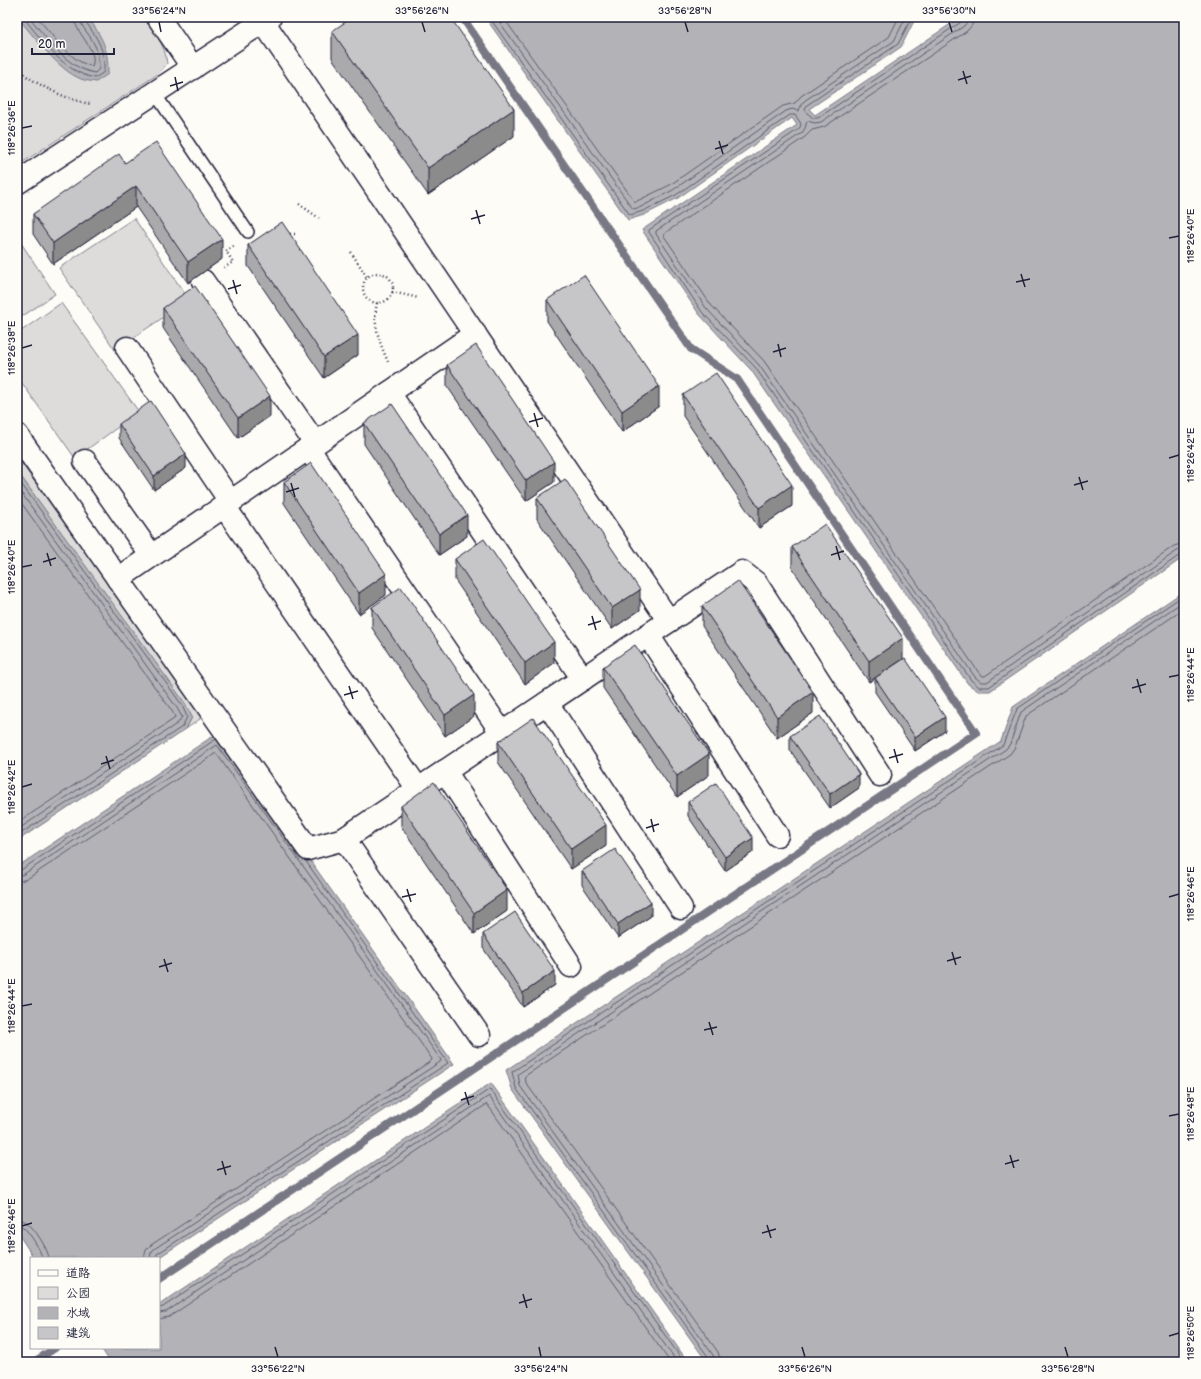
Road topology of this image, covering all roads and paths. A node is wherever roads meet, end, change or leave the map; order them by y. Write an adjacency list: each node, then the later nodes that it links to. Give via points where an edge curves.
1 (158, 17): 3 (street)
2 (264, 18): 3 (street); 16 (street)
3 (192, 68): 5 (street)
4 (17, 69): 6 (path, via 33,82 70,100)
5 (154, 92): 6 (street); 10 (lane)
6 (124, 113): 7 (street)
7 (17, 182)
8 (299, 204): 9 (path)
9 (319, 218)
10 (248, 232): 11 (path, via 259,237)
11 (296, 234)
12 (351, 252): 13 (path)
13 (367, 277): 15 (path, via 363,291 368,299); 15 (path, via 380,273 392,282 390,297)
14 (204, 281): 20 (street)
15 (377, 303): 18 (path, via 375,323)
16 (475, 334): 18 (street); 25 (street)
17 (127, 348): 22 (street)
18 (395, 389): 20 (street); 27 (street)
19 (17, 435): 24 (street)
20 (311, 446): 22 (street); 29 (street)
21 (85, 461): 23 (street)
22 (227, 504): 23 (street); 32 (street)
23 (151, 556): 24 (street)
24 (118, 579): 34 (street, via 308,849)
25 (669, 621): 26 (street); 31 (street, via 742,572 756,583)
26 (648, 635): 27 (street); 33 (street)
27 (583, 679): 28 (street)
28 (547, 703): 29 (street); 35 (street)
29 (502, 733): 30 (street)
30 (445, 771): 32 (street); 36 (street)
31 (880, 775)
32 (418, 789): 34 (street)
33 (777, 835)
34 (344, 839): 37 (street)
35 (681, 908)
36 (571, 966)
37 (479, 1035)

